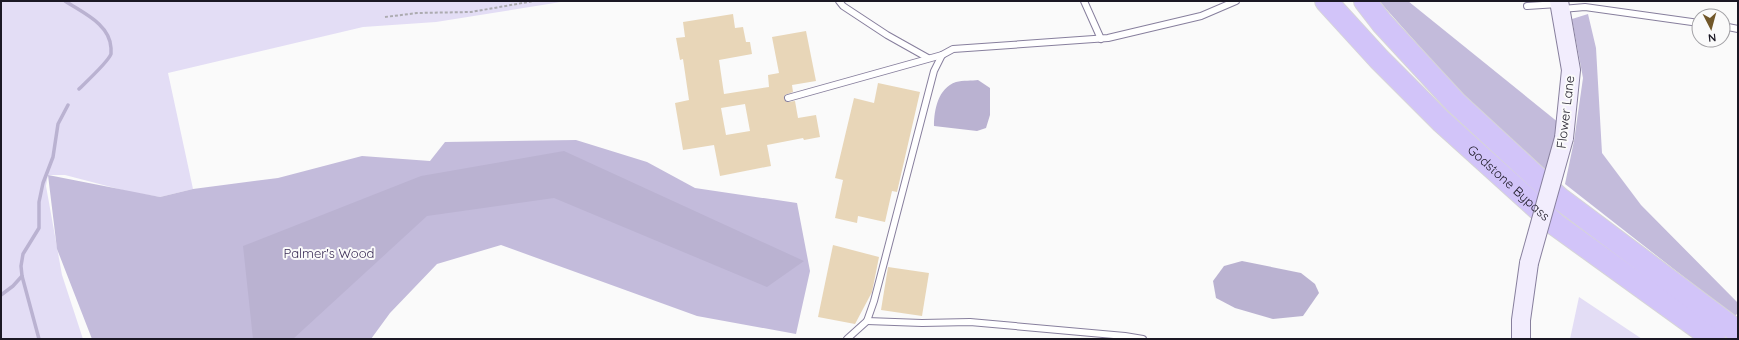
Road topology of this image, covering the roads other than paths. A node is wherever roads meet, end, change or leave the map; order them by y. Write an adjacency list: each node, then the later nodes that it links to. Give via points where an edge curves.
1 (839, 1): 11 (lane, via 887,35)
2 (1084, 1): 9 (lane)
3 (1236, 1): 9 (lane, via 1201,16)
4 (1326, 1): 18 (highway, Godstone Bypass, via 1441,121 1556,225)
5 (1365, 1): 14 (highway, Godstone Bypass, via 1455,102 1559,198)
6 (1560, 5): 7 (lane); 8 (lane); 17 (street, Flower Lane, bridge, via 1571,70 1564,138 1529,263)
7 (1527, 6)
8 (1691, 22)
9 (1101, 39): 10 (lane, via 953,48)
10 (942, 55): 11 (lane); 13 (lane, via 934,71)
11 (928, 58): 12 (lane)
12 (788, 98)
13 (867, 321): 15 (lane); 16 (lane, via 970,322)
14 (1738, 332)
15 (847, 339)
16 (1143, 339)
17 (1520, 339)
18 (1714, 339)

